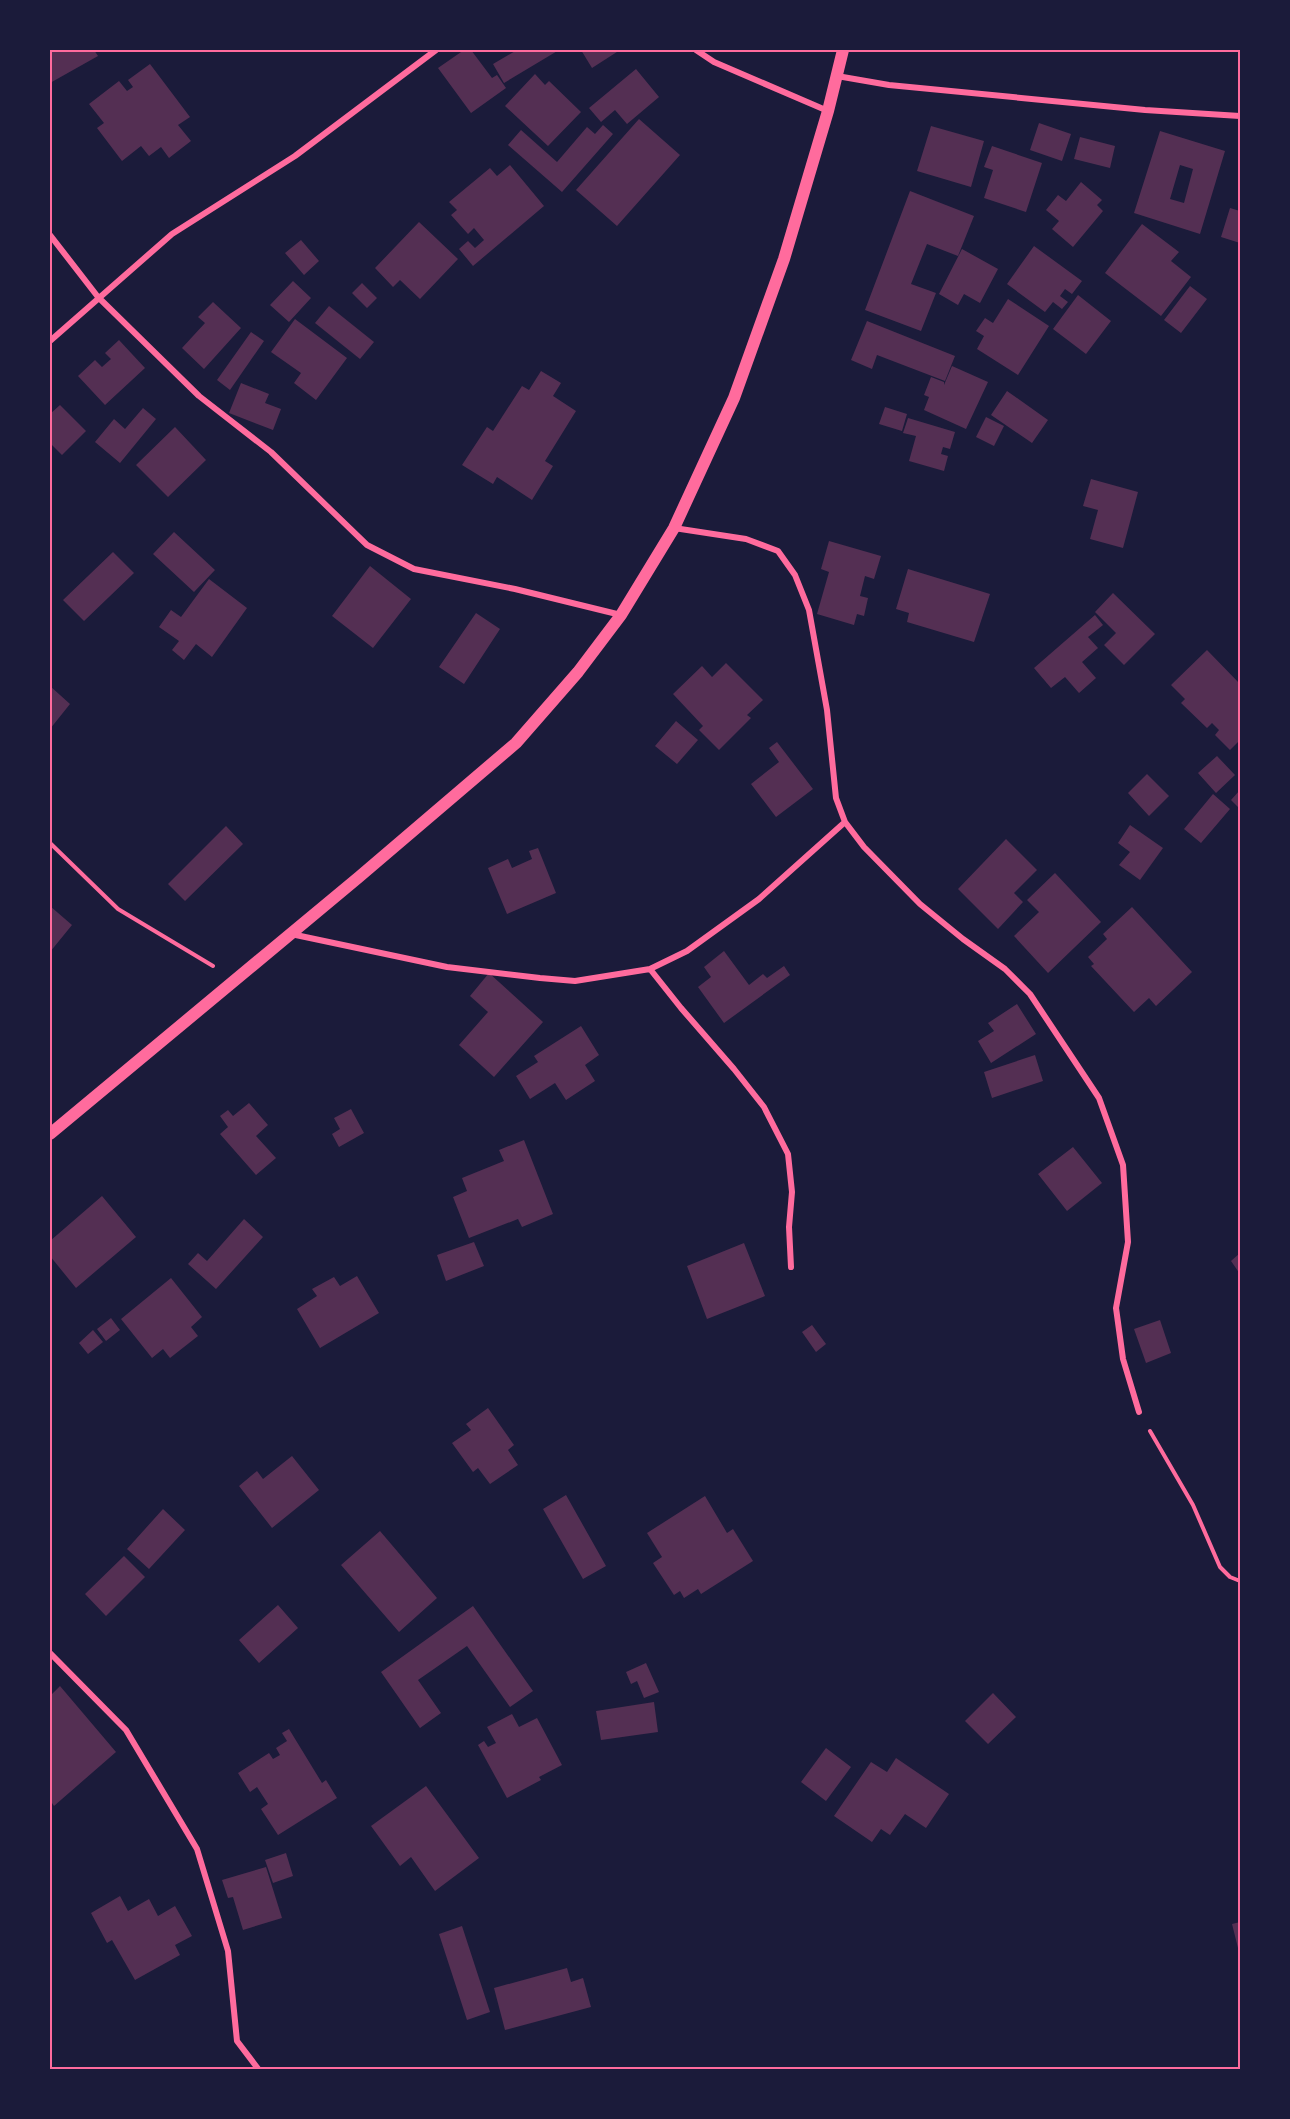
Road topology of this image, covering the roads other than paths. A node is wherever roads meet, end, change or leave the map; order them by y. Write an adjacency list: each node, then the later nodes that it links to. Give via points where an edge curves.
1 (436, 50): 8 (street, via 295,156 172,234)
2 (696, 50): 5 (street, via 714,62)
3 (843, 50): 4 (main road)
4 (837, 75): 5 (main road); 6 (street, via 890,85)
5 (828, 111): 10 (main road, via 784,259 734,398)
6 (1240, 116)
7 (50, 235): 8 (street)
8 (98, 297): 9 (street); 11 (street, via 199,396 271,452 367,545 414,569)
9 (50, 341)
10 (674, 528): 11 (main road); 12 (street, via 746,539 778,551 795,575 809,610 827,710 836,798)
11 (621, 615): 13 (main road, via 516,743)
12 (845, 822): 14 (street, via 759,899 687,951); 17 (street, via 920,904 1005,969 1030,994 1099,1098 1123,1165 1128,1242 1116,1308 1122,1359)
13 (291, 934): 14 (street, via 447,967 540,978 575,981); 15 (main road)
14 (650, 969): 16 (street, via 764,1107 788,1154)
15 (50, 1134)
16 (791, 1267)
17 (1139, 1412)
18 (50, 1653): 19 (street, via 126,1730 197,1849 228,1951 237,2041)
19 (259, 2070)

